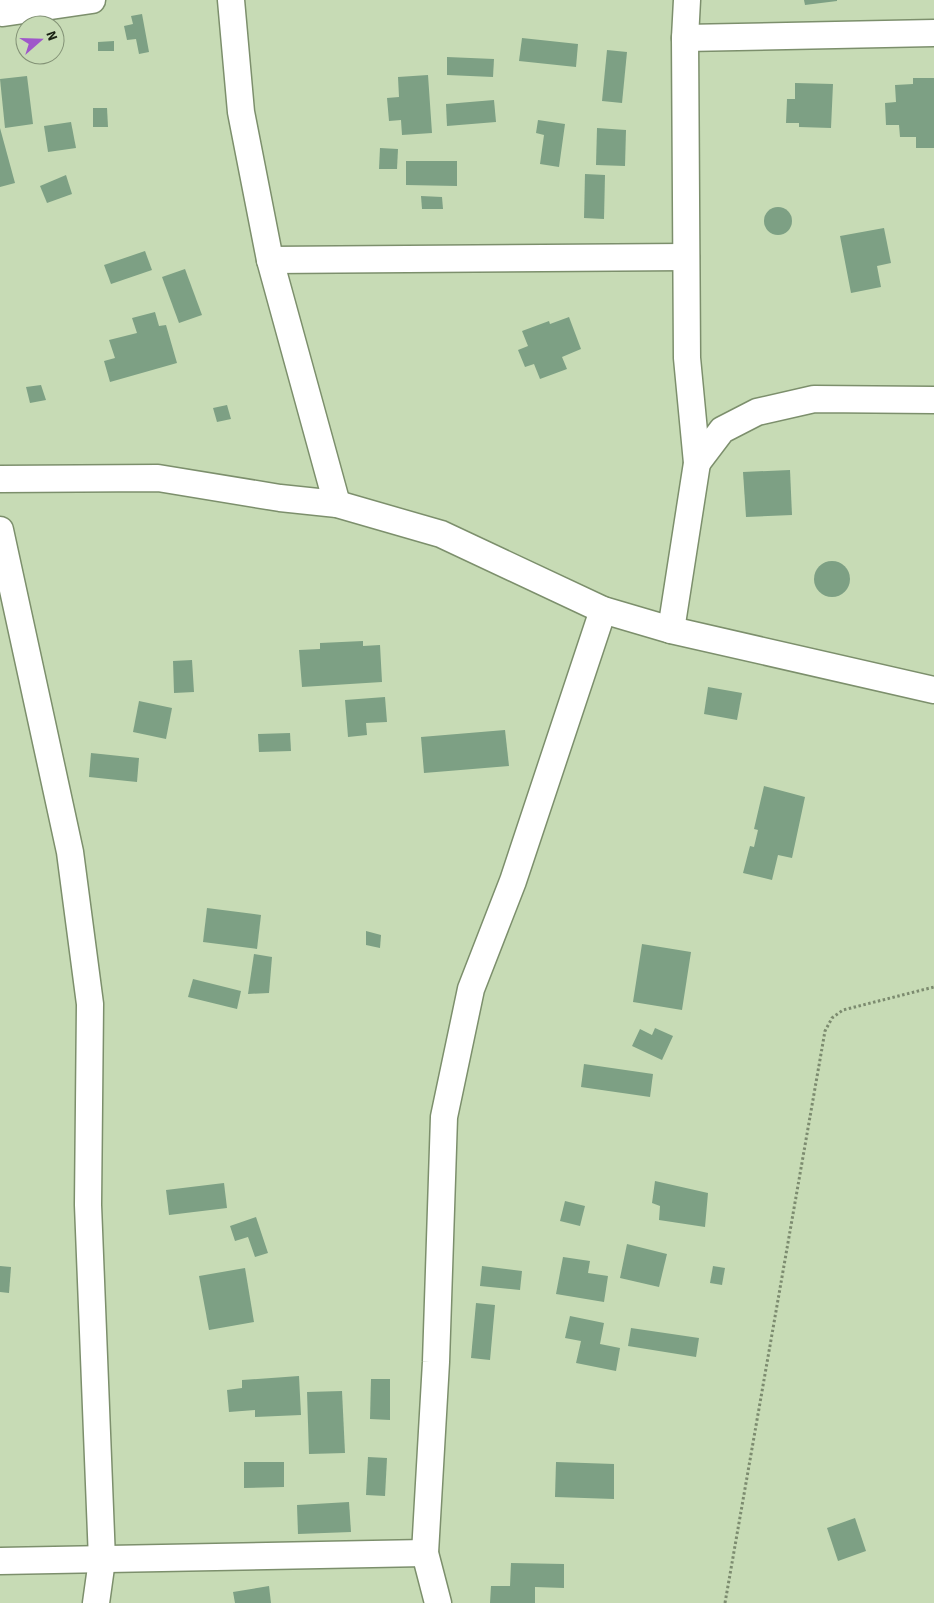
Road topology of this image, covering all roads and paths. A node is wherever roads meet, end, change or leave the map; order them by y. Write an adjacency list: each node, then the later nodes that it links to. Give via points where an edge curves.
1 (92, 0): 4 (street)
2 (231, 0): 8 (street, via 241,112)
3 (687, 0): 6 (street)
4 (0, 11)
5 (934, 33): 6 (street)
6 (685, 38): 7 (street)
7 (686, 257): 8 (street); 10 (street, via 687,358)
8 (270, 260): 12 (street)
9 (934, 400): 10 (street, via 814,399 757,412 722,430)
10 (697, 464): 15 (street)
11 (0, 478): 12 (street, via 158,478)
12 (337, 504): 14 (street, via 441,534)
13 (0, 530): 20 (street, via 70,852 90,1004 88,1205)
14 (603, 610): 15 (street); 18 (street, via 512,881 471,989 444,1117)
15 (671, 630): 16 (street)
16 (934, 690)
17 (934, 987): 23 (path, via 843,1010 832,1018 825,1031)
18 (426, 1553): 20 (street); 22 (street)
19 (0, 1560): 20 (street)
20 (102, 1560): 21 (street)
21 (96, 1603)
22 (438, 1603)
23 (725, 1603)

